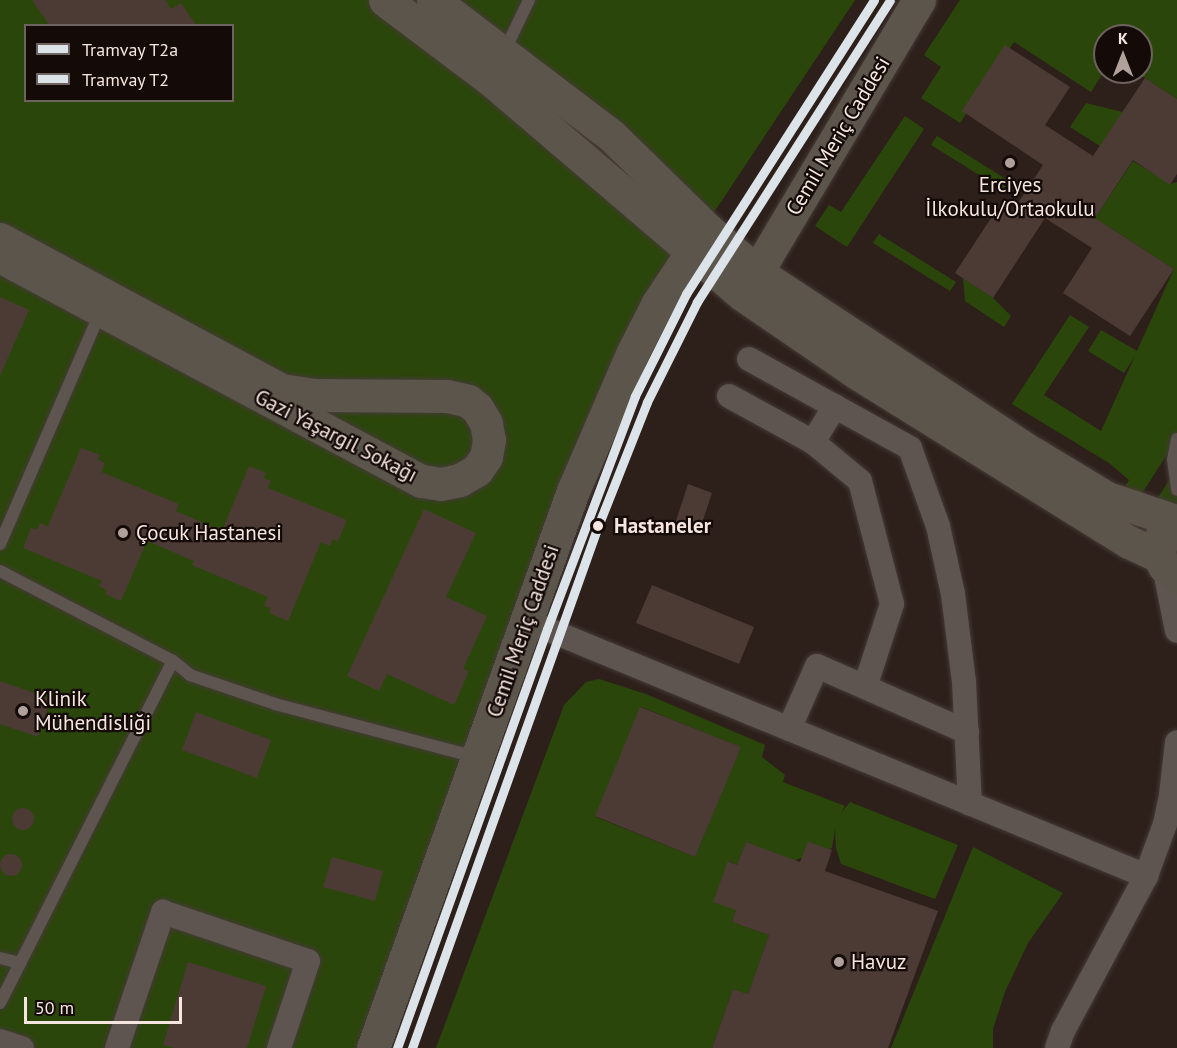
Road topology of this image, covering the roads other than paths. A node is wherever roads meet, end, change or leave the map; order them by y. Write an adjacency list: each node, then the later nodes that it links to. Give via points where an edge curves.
1 (385, 0): 7 (street)
2 (432, 0): 5 (street)
3 (529, 0): 5 (lane)
4 (919, 0): 9 (street, Cemil Meriç Caddesi)
5 (503, 53): 7 (street, via 611,135)
6 (0, 239): 10 (street, Gazi Yaşargil Sokağı, via 282,390 313,395 447,396 468,401 486,423 486,457 477,470 460,480 441,484 421,481)
7 (699, 241): 9 (street); 20 (street, Cemil Meriç Caddesi, via 658,303 617,386)
8 (0, 256): 10 (street, Gazi Yaşargil Sokağı)
9 (750, 284): 16 (street, via 1098,492); 18 (street, via 858,373)
10 (101, 310): 17 (lane)
11 (749, 359): 13 (street)
12 (729, 396): 15 (street)
13 (835, 406): 15 (street); 25 (street, via 910,447 946,560)
14 (1177, 439): 16 (lane, via 1173,472)
15 (813, 442): 23 (street, via 860,481 892,604)
16 (1176, 509): 18 (street, via 1161,536)
17 (0, 544)
18 (1167, 566): 21 (street)
19 (0, 571): 22 (lane)
20 (525, 620): 24 (street); 27 (street, Cemil Meriç Caddesi)
21 (1177, 631)
22 (173, 661): 27 (lane, via 190,675 275,704); 31 (lane)
23 (865, 687): 24 (street, via 817,666); 25 (street)
24 (789, 729): 28 (street)
25 (967, 732): 28 (street)
26 (1177, 742): 29 (street, via 1172,795)
27 (478, 758): 37 (street, Cemil Meriç Caddesi)
28 (970, 804): 29 (street)
29 (1146, 876): 38 (street)
30 (0, 958): 31 (lane)
31 (20, 963): 32 (lane)
32 (0, 1003)
33 (0, 1041): 34 (street)
34 (22, 1048)
35 (117, 1048): 36 (street, via 163,912 309,961)
36 (279, 1048)
37 (373, 1048)
38 (1057, 1048)

